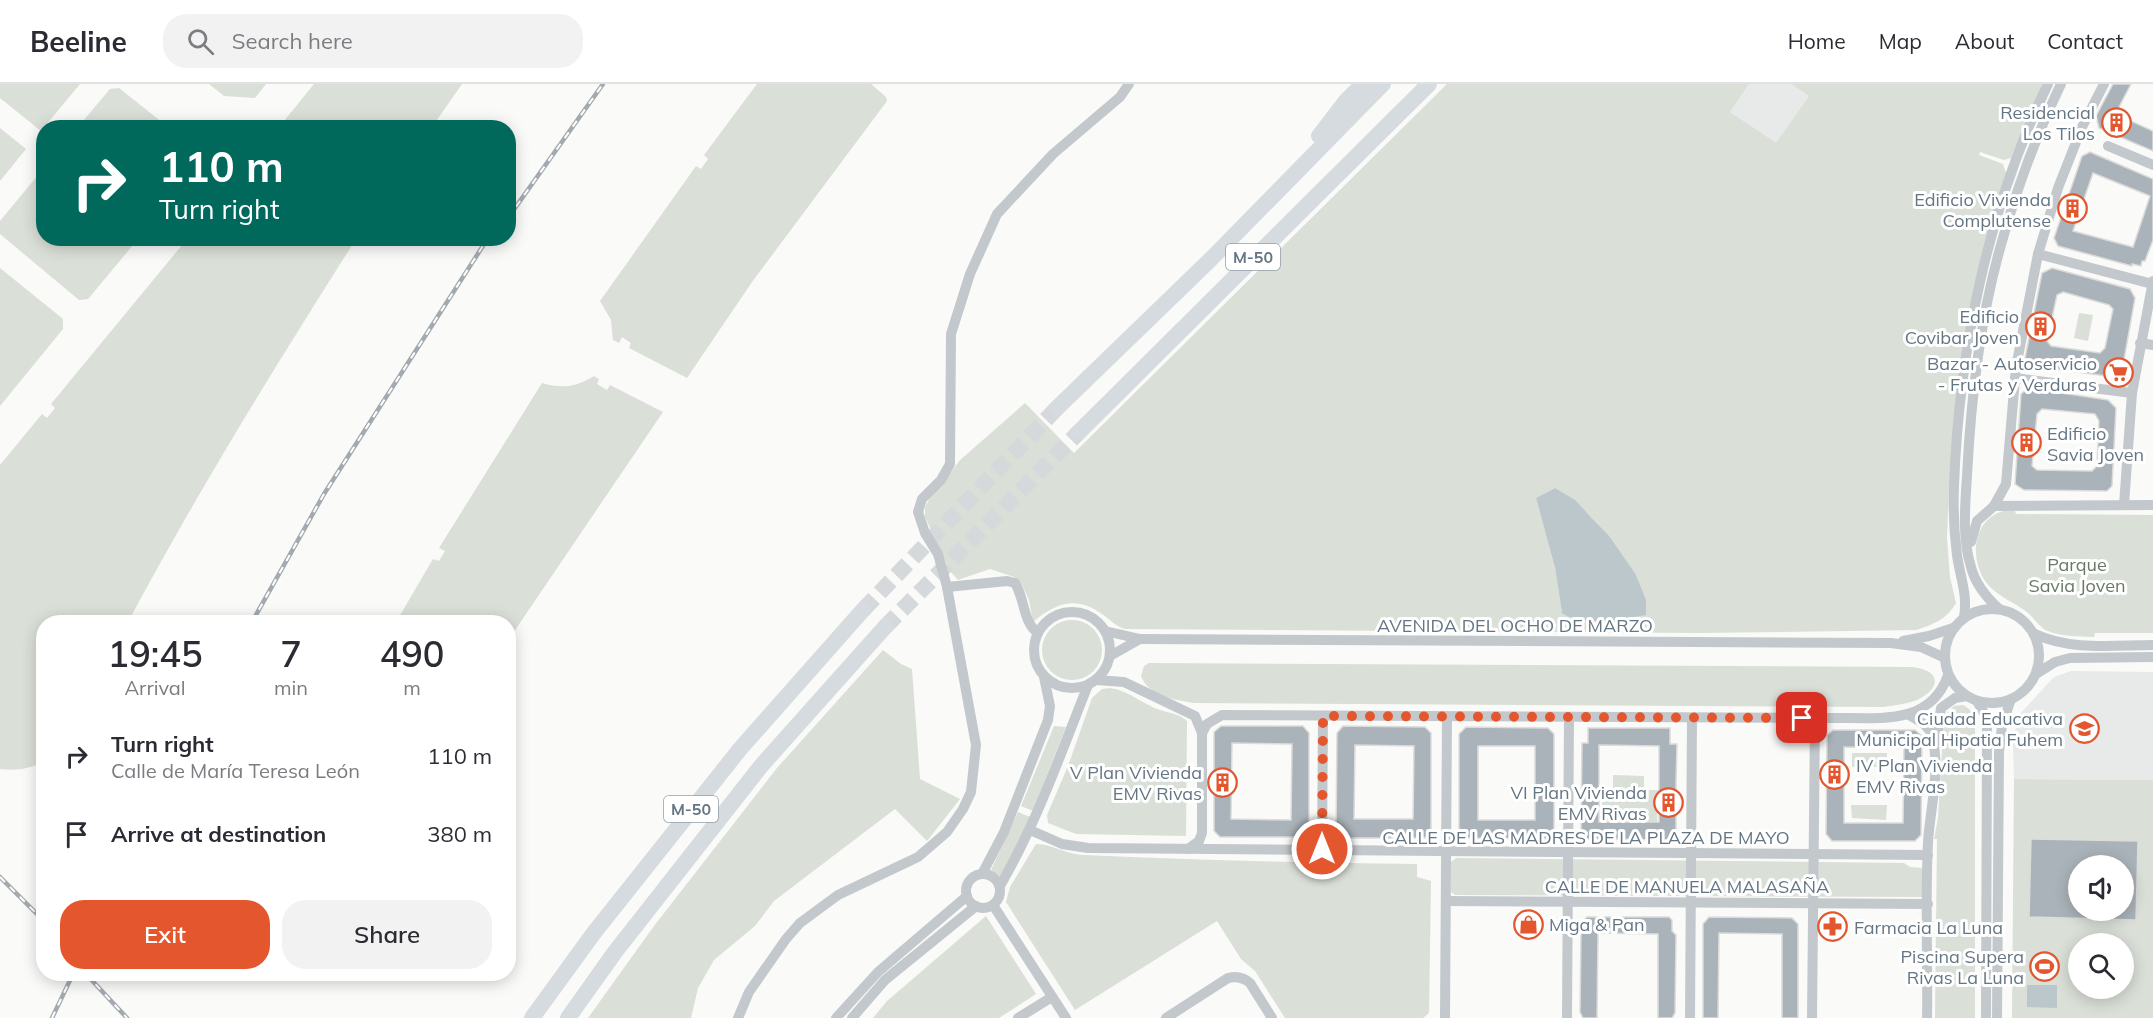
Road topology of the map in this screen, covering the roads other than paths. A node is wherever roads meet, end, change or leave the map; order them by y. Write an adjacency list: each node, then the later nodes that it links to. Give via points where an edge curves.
1 (1129, 84): 25 (street, via 1120,97 1053,154 997,214 970,274 951,334 950,464 922,499 918,512 938,555)
2 (1363, 84): 10 (highway)
3 (1383, 84): 10 (highway, M-50)
4 (1429, 84): 18 (highway, M-50)
5 (2048, 84): 28 (street, via 1991,237 1971,328 1954,487 1955,534 1966,597)
6 (2061, 84): 24 (street, via 2017,193 1982,330 1968,449)
7 (2104, 84): 11 (street, via 2058,188)
8 (2108, 146): 9 (street)
9 (2153, 165)
10 (1272, 197): 17 (highway, M-50)
11 (2038, 254): 12 (street); 15 (street)
12 (2152, 283): 13 (street)
13 (2140, 343): 14 (street); 16 (street)
14 (2153, 345)
15 (2015, 378): 16 (street); 19 (street)
16 (2132, 393): 21 (street)
17 (1057, 408)
18 (1079, 432)
19 (2006, 484): 20 (street, via 2008,495); 23 (street)
20 (2021, 505): 21 (street); 23 (street)
21 (2124, 505): 22 (street)
22 (2153, 505)
23 (1994, 506): 24 (street, via 1977,520)
24 (1969, 554): 26 (street, via 1980,587)
25 (947, 587): 32 (street, via 1015,583 1031,629); 77 (street, via 976,745 971,792 963,809 947,832 918,857 838,895 800,923 749,992)
26 (1999, 609): 28 (street, via 1980,609); 33 (street, via 2024,620)
27 (863, 610): 75 (highway, M-50, via 719,774 592,934)
28 (1964, 617): 30 (street)
29 (885, 627): 76 (highway, M-50, via 761,766)
30 (1953, 628): 35 (street, AVENIDA DEL OCHO DE MARZO); 39 (street)
31 (1105, 631): 32 (street, via 1089,616 1072,612 1056,616); 34 (street, AVENIDA DEL OCHO DE MARZO); 37 (street)
32 (1038, 633): 42 (street, via 1034,656)
33 (2035, 634): 36 (street, via 2073,645); 40 (street, via 2040,654)
34 (1140, 639): 35 (street, AVENIDA DEL OCHO DE MARZO); 37 (street, AVENIDA DEL OCHO DE MARZO)
35 (1891, 643): 39 (street, AVENIDA DEL OCHO DE MARZO, via 1921,647)
36 (2153, 645)
37 (1110, 656): 43 (street, via 1107,667)
38 (2153, 657): 40 (street, via 2070,658)
39 (1945, 658): 41 (street)
40 (2036, 674): 45 (street, via 2026,689)
41 (1948, 675): 44 (street, via 1956,687); 48 (street, via 1934,700)
42 (1044, 676): 43 (street, via 1065,688); 64 (street, via 1050,706 1048,720 1004,832)
43 (1092, 682): 52 (street, via 1124,682 1190,712); 54 (street)
44 (1972, 698): 45 (street, via 1994,703); 53 (street, via 1955,698 1941,708); 89 (street, via 1985,715 1988,730)
45 (2011, 699): 90 (street, via 1999,752)
46 (1323, 716): 47 (street); 52 (street, via 1222,715 1207,724); 58 (street)
47 (1447, 716): 49 (street); 59 (street)
48 (1909, 716): 51 (street); 53 (street, via 1927,725)
49 (1569, 717): 50 (street); 60 (street)
50 (1692, 718): 51 (street); 61 (street)
51 (1815, 718): 62 (street)
52 (1202, 733): 55 (street)
53 (1934, 752): 63 (street)
54 (1030, 830): 56 (street, CALLE DE LAS MADRES DE LA PLAZA DE MAYO, via 1075,847); 65 (street)
55 (1202, 833): 56 (street, via 1199,841); 57 (street)
56 (1188, 849): 57 (street, CALLE DE LAS MADRES DE LA PLAZA DE MAYO)
57 (1213, 851): 58 (street, CALLE DE LAS MADRES DE LA PLAZA DE MAYO)
58 (1322, 852): 59 (street, CALLE DE LAS MADRES DE LA PLAZA DE MAYO)
59 (1446, 852): 60 (street, CALLE DE LAS MADRES DE LA PLAZA DE MAYO); 67 (street)
60 (1569, 853): 61 (street, CALLE DE LAS MADRES DE LA PLAZA DE MAYO); 68 (street)
61 (1691, 854): 62 (street, CALLE DE LAS MADRES DE LA PLAZA DE MAYO); 69 (street)
62 (1813, 855): 63 (street, CALLE DE LAS MADRES DE LA PLAZA DE MAYO); 70 (street)
63 (1928, 855): 72 (street)
64 (981, 874): 65 (street, via 992,876); 66 (street, via 969,881)
65 (1000, 886): 71 (street, via 1000,896)
66 (967, 896): 73 (street); 78 (street, via 878,972)
67 (1446, 901): 68 (street, CALLE DE MANUELA MALASAÑA); 84 (street)
68 (1568, 902): 69 (street, CALLE DE MANUELA MALASAÑA); 85 (street)
69 (1690, 903): 70 (street, CALLE DE MANUELA MALASAÑA); 86 (street)
70 (1813, 903): 72 (street, CALLE DE MANUELA MALASAÑA); 87 (street)
71 (993, 904): 73 (street, via 985,908); 74 (street)
72 (1928, 904): 88 (street)
73 (976, 906): 79 (street, via 885,980)
74 (1052, 997): 80 (street); 81 (street)
75 (532, 1018)
76 (568, 1018)
77 (738, 1018)
78 (836, 1018)
79 (852, 1018)
80 (1018, 1018)
81 (1066, 1018)
82 (1166, 1018): 83 (street, via 1234,976 1250,983)
83 (1272, 1018)
84 (1445, 1018)
85 (1567, 1018)
86 (1690, 1018)
87 (1812, 1018)
88 (1927, 1018)
89 (1986, 1018)
90 (1997, 1018)

